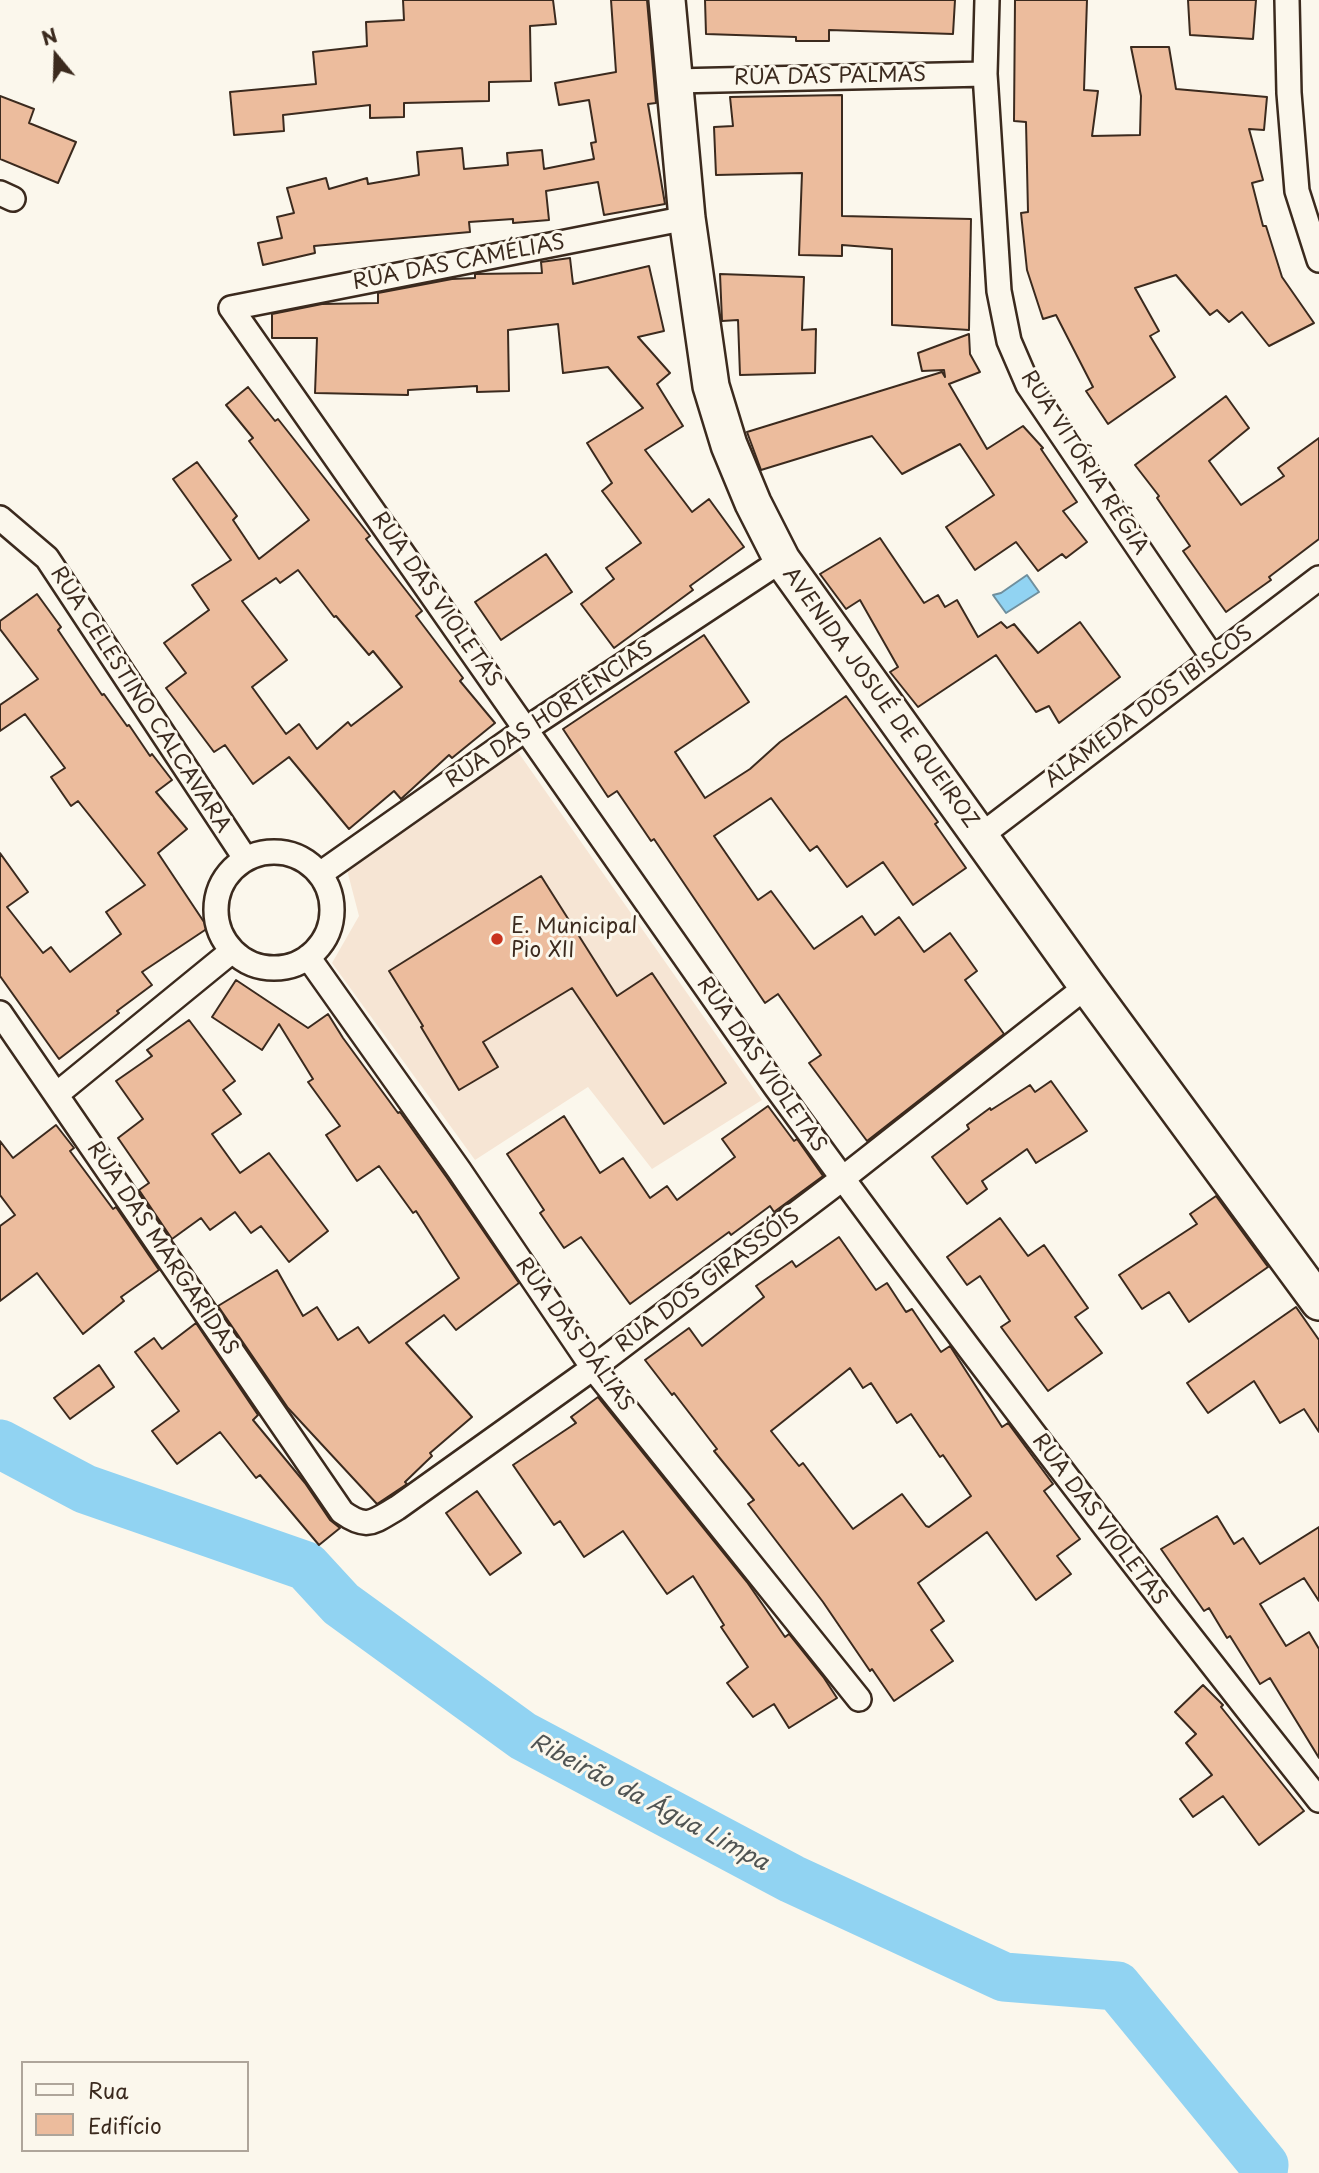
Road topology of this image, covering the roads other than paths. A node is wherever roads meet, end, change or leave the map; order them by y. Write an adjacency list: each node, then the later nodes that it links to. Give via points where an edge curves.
1 (667, 0): 5 (main road, AVENIDA JOSUÉ DE QUEIROZ)
2 (986, 0): 4 (street, RUA VITÓRIA RÉGIA)
3 (1287, 0): 7 (street, via 1297,191)
4 (985, 74): 5 (street, RUA DAS PALMAS); 12 (street, RUA VITÓRIA RÉGIA, via 999,291 1009,341 1028,385)
5 (675, 81): 6 (main road, AVENIDA JOSUÉ DE QUEIROZ)
6 (687, 218): 8 (street, RUA DAS CAMÉLIAS); 10 (main road, AVENIDA JOSUÉ DE QUEIROZ, via 711,386 729,445)
7 (1319, 260)
8 (231, 308): 13 (street, RUA DAS VIOLETAS)
9 (0, 518): 15 (street, RUA CELESTINO CALCAVARA, via 47,558)
10 (782, 560): 13 (street, RUA DAS HORTÊNCIAS); 14 (main road, AVENIDA JOSUÉ DE QUEIROZ)
11 (1319, 578): 12 (street, ALAMEDA DOS IBISCOS)
12 (1213, 658): 14 (street, ALAMEDA DOS IBISCOS)
13 (526, 729): 16 (street, RUA DAS HORTÊNCIAS); 22 (street, RUA DAS VIOLETAS)
14 (979, 837): 19 (main road, AVENIDA JOSUÉ DE QUEIROZ)
15 (245, 858): 16 (street, via 272,852 290,854); 17 (street, via 228,874 217,898 217,925)
16 (320, 874): 18 (street, via 330,895 332,918 324,940)
17 (232, 951): 18 (street, via 245,961 269,968 294,965); 21 (street)
18 (308, 957): 24 (street, RUA DAS DÁLIAS)
19 (1087, 986): 22 (street, RUA DOS GIRASSÓIS); 23 (main road, AVENIDA JOSUÉ DE QUEIROZ)
20 (4, 1026): 21 (street, RUA DAS MARGARIDAS)
21 (57, 1094): 25 (street, RUA DAS MARGARIDAS)
22 (842, 1179): 24 (street, RUA DOS GIRASSÓIS); 27 (street, RUA DAS VIOLETAS, via 1142,1577)
23 (1319, 1302)
24 (593, 1368): 25 (street, RUA DOS GIRASSÓIS, via 372,1522 356,1522 342,1512); 26 (street, RUA DAS DÁLIAS)
25 (324, 1485)
26 (859, 1699)
27 (1319, 1800)

